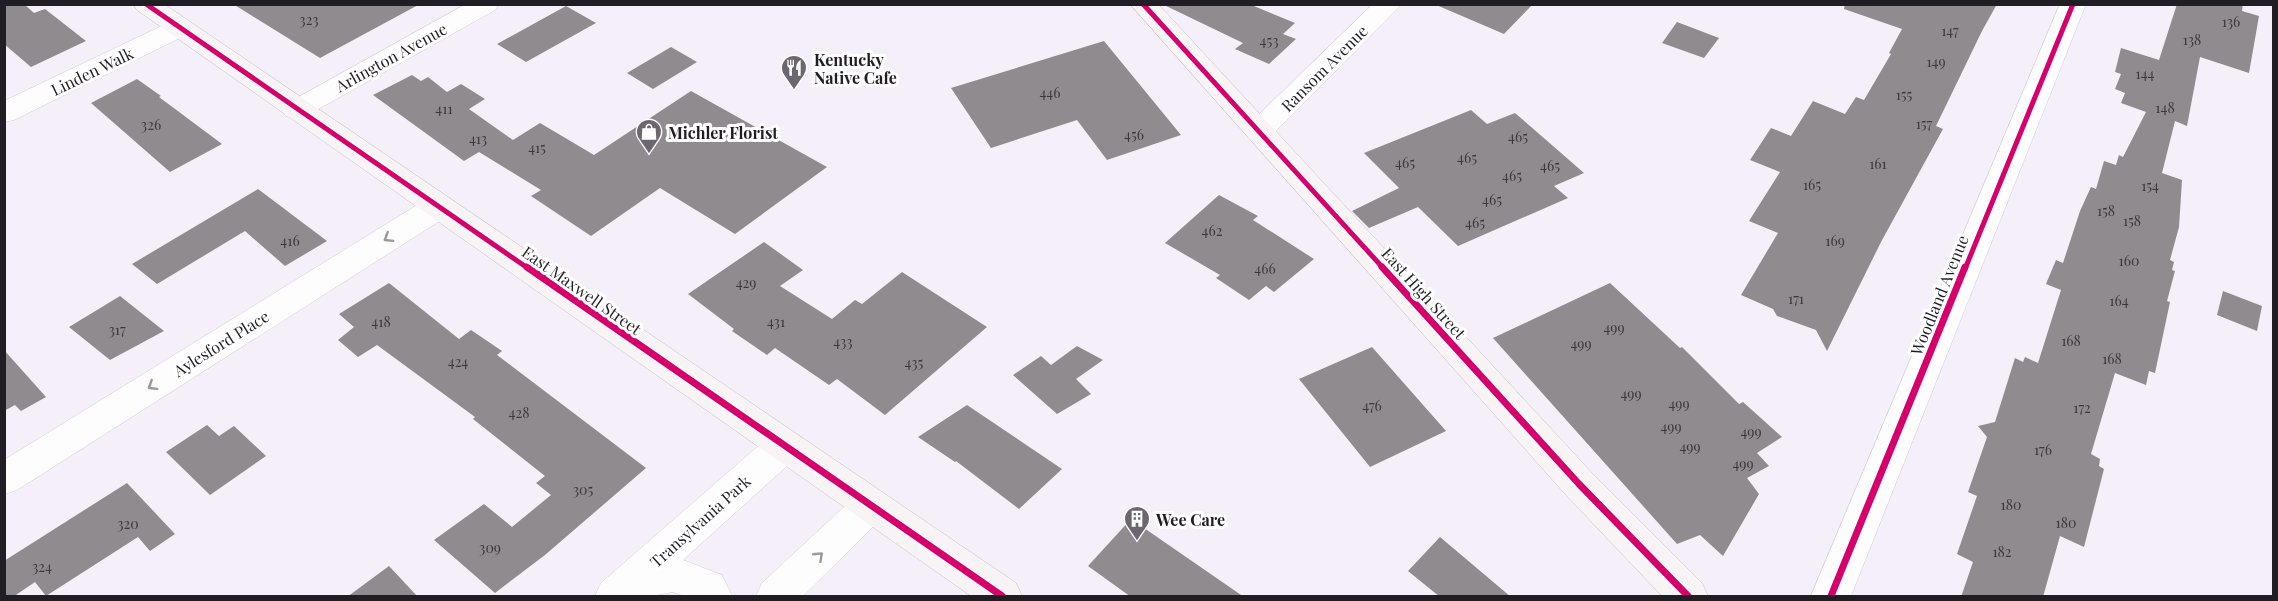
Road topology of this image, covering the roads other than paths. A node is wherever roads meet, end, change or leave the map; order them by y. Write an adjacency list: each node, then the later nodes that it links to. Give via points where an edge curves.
1 (146, 4): 6 (main road, East Maxwell Street)
2 (486, 4): 7 (street, Arlington Avenue)
3 (1143, 4): 9 (main road, East High Street)
4 (1389, 4): 9 (street, Ransom Avenue)
5 (2073, 4): 19 (street, Woodland Avenue)
6 (179, 28): 7 (main road, East Maxwell Street); 8 (street, Linden Walk)
7 (296, 110): 10 (main road, East Maxwell Street)
8 (4, 113)
9 (1259, 131): 18 (main road, East High Street, via 1579,484)
10 (438, 207): 11 (main road, East Maxwell Street); 12 (street, Aylesford Place, one-way to 12)
11 (784, 446): 13 (main road, East Maxwell Street); 14 (street, Transylvania Park)
12 (4, 479)
13 (870, 506): 16 (street, one-way to 13); 17 (main road, East Maxwell Street)
14 (623, 590): 15 (street, via 674,574 708,588)
15 (711, 597)
16 (776, 597)
17 (1002, 597)
18 (1688, 597)
19 (1831, 597)

